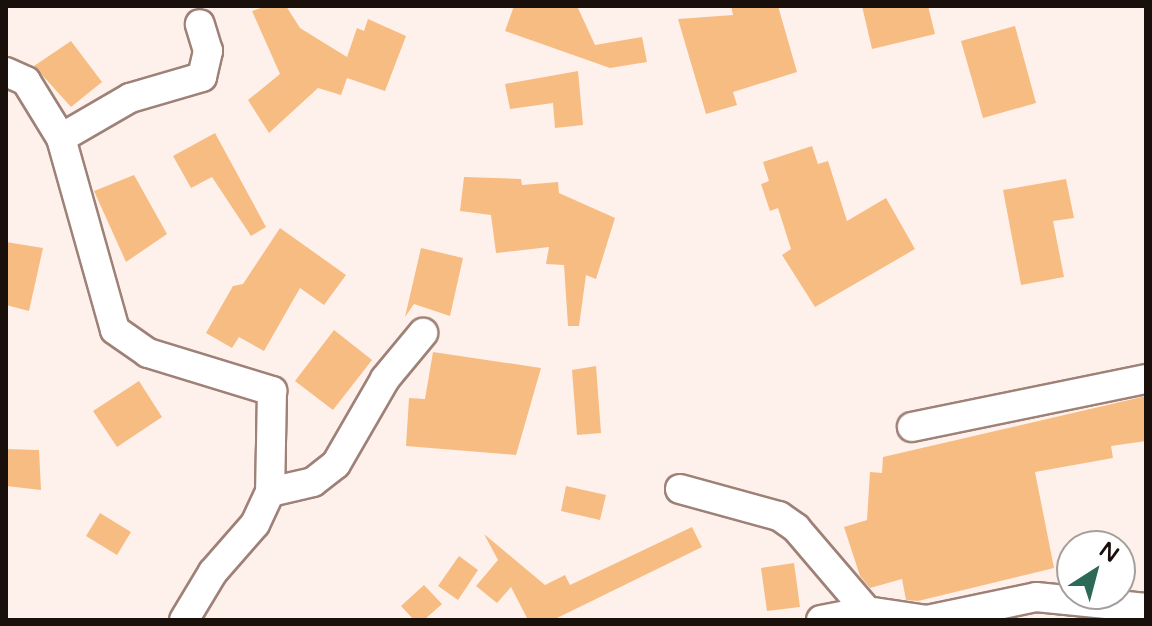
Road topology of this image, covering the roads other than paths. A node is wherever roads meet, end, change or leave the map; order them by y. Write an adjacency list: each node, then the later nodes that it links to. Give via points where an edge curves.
1 (200, 24): 3 (street, via 208,51 202,77 130,98)
2 (6, 72): 3 (street, via 26,81)
3 (61, 138): 8 (street, via 115,330 148,353 272,391)
4 (423, 333): 8 (street, via 385,379 336,464 313,482)
5 (1146, 379): 6 (street)
6 (912, 427)
7 (680, 489): 10 (street, via 779,516 796,528)
8 (270, 492): 11 (street, via 255,524 213,572)
9 (1146, 608): 10 (street, via 1036,597 927,620)
10 (867, 611): 12 (street)
11 (184, 620)
12 (821, 620)

